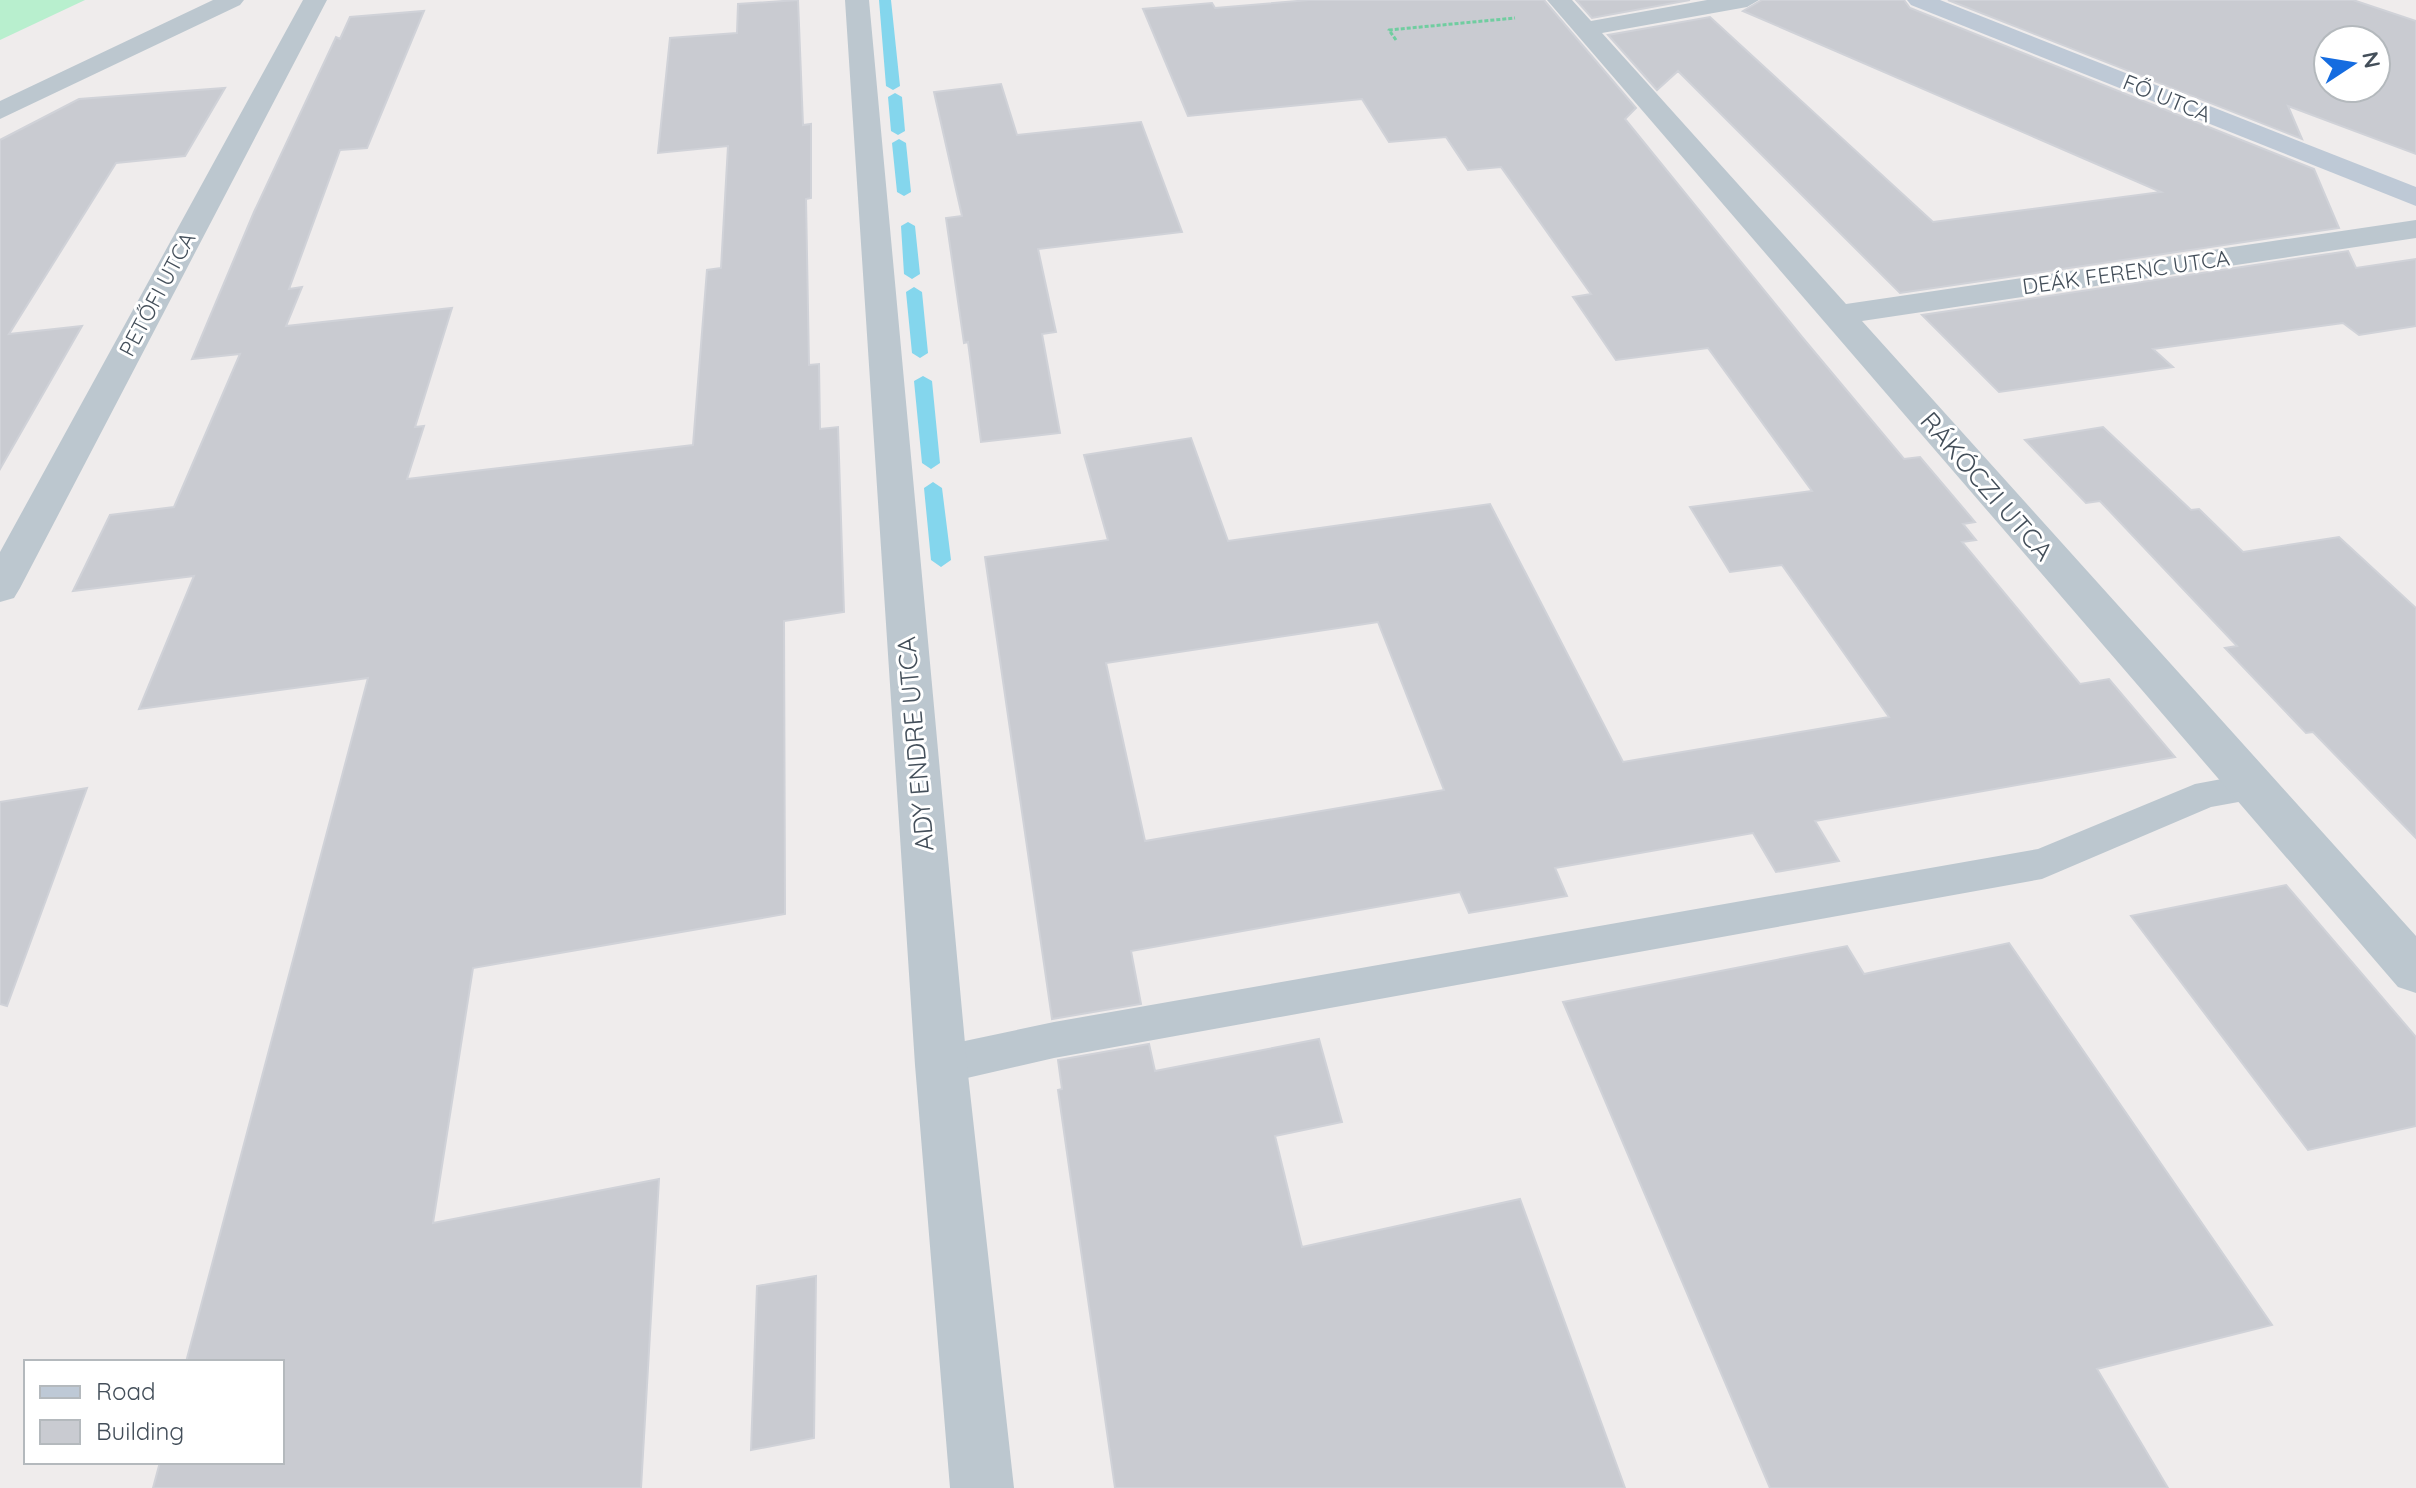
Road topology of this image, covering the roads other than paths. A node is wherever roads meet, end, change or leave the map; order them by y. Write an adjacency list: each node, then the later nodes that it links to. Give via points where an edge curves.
1 (232, 0): 7 (street)
2 (315, 0): 11 (street, PETŐFI UTCA)
3 (857, 0): 14 (street, ADY ENDRE UTCA)
4 (1747, 0): 6 (street)
5 (1919, 0): 8 (main road, FŐ UTCA)
6 (1572, 14): 10 (street, RÁKÓCZI UTCA)
7 (0, 111)
8 (2416, 197)
9 (2416, 229): 10 (street, DEÁK FERENC UTCA)
10 (1837, 315): 12 (street, RÁKÓCZI UTCA)
11 (0, 588)
12 (2254, 787): 13 (street, RÁKÓCZI UTCA); 14 (lane, via 2207,794 2042,864 1054,1040)
13 (2416, 971)
14 (941, 1065): 15 (street, ADY ENDRE UTCA)
15 (982, 1488)

